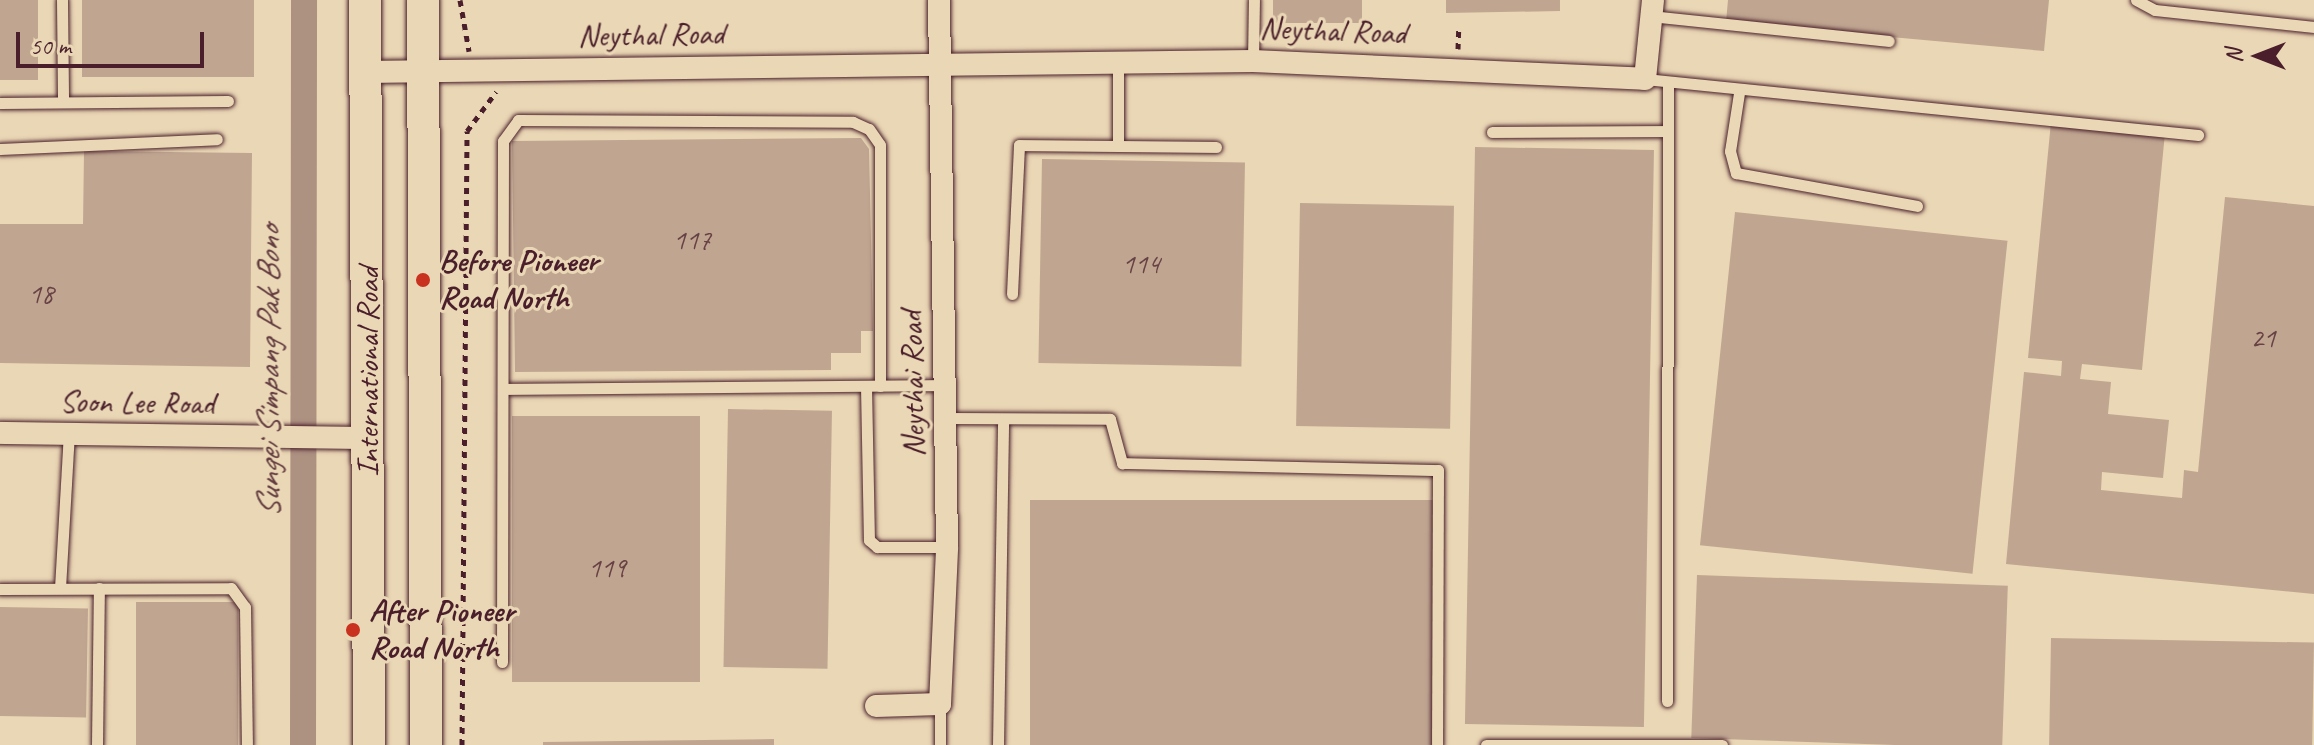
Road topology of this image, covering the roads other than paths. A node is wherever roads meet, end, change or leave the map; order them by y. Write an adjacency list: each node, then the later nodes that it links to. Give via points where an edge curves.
1 (62, 0): 19 (lane)
2 (365, 0): 13 (main road, International Road)
3 (423, 0): 14 (main road, International Road)
4 (939, 0): 12 (street)
5 (1254, 0): 11 (lane)
6 (2136, 0): 8 (lane, via 2155,10)
7 (1652, 8): 9 (lane); 15 (street)
8 (2314, 27)
9 (1889, 41)
10 (1118, 61): 11 (street, Neythal Road); 12 (street, Neythal Road); 25 (lane)
11 (1253, 61): 15 (street, Neythal Road)
12 (939, 63): 14 (street, Neythal Road); 30 (street, Neythai Road)
13 (364, 72): 14 (street, Neythal Road); 38 (main road, International Road)
14 (423, 72): 50 (main road, International Road)
15 (1645, 79): 16 (lane)
16 (1668, 84): 17 (lane); 21 (lane)
17 (1739, 93): 23 (lane); 28 (lane, via 1730,151 1736,173)
18 (228, 101): 19 (lane)
19 (63, 102): 20 (lane)
20 (0, 103)
21 (1668, 131): 22 (lane); 44 (lane)
22 (1492, 132)
23 (2198, 135)
24 (217, 139): 27 (lane)
25 (1118, 143): 26 (lane); 29 (lane, via 1030,140 1015,150)
26 (1216, 147)
27 (0, 149)
28 (1917, 206)
29 (1012, 294)
30 (946, 385): 32 (lane); 34 (street, Neythai Road)
31 (866, 386): 32 (lane); 33 (lane); 39 (lane, via 869,540 877,547)
32 (880, 386): 33 (lane, via 880,145 869,129 853,122 526,120 503,141)
33 (503, 389): 43 (lane)
34 (946, 418): 35 (lane); 39 (street, Neythai Road)
35 (1003, 419): 52 (lane); 53 (lane, via 1113,420 1118,462 1438,470)
36 (0, 433): 37 (street, Soon Lee Road)
37 (69, 434): 38 (street, Soon Lee Road); 40 (lane)
38 (355, 438): 49 (main road, International Road)
39 (947, 547): 45 (street, Neythai Road)
40 (60, 588): 41 (lane); 42 (lane)
41 (99, 588): 47 (lane); 48 (lane, via 238,593 245,607)
42 (0, 589)
43 (502, 662)
44 (1667, 701)
45 (940, 704): 46 (street); 51 (lane)
46 (876, 706)
47 (97, 745)
48 (247, 745)
49 (369, 745)
50 (426, 745)
51 (940, 745)
52 (998, 745)
53 (1437, 745)
54 (1486, 745): 55 (lane)
55 (1722, 745)

